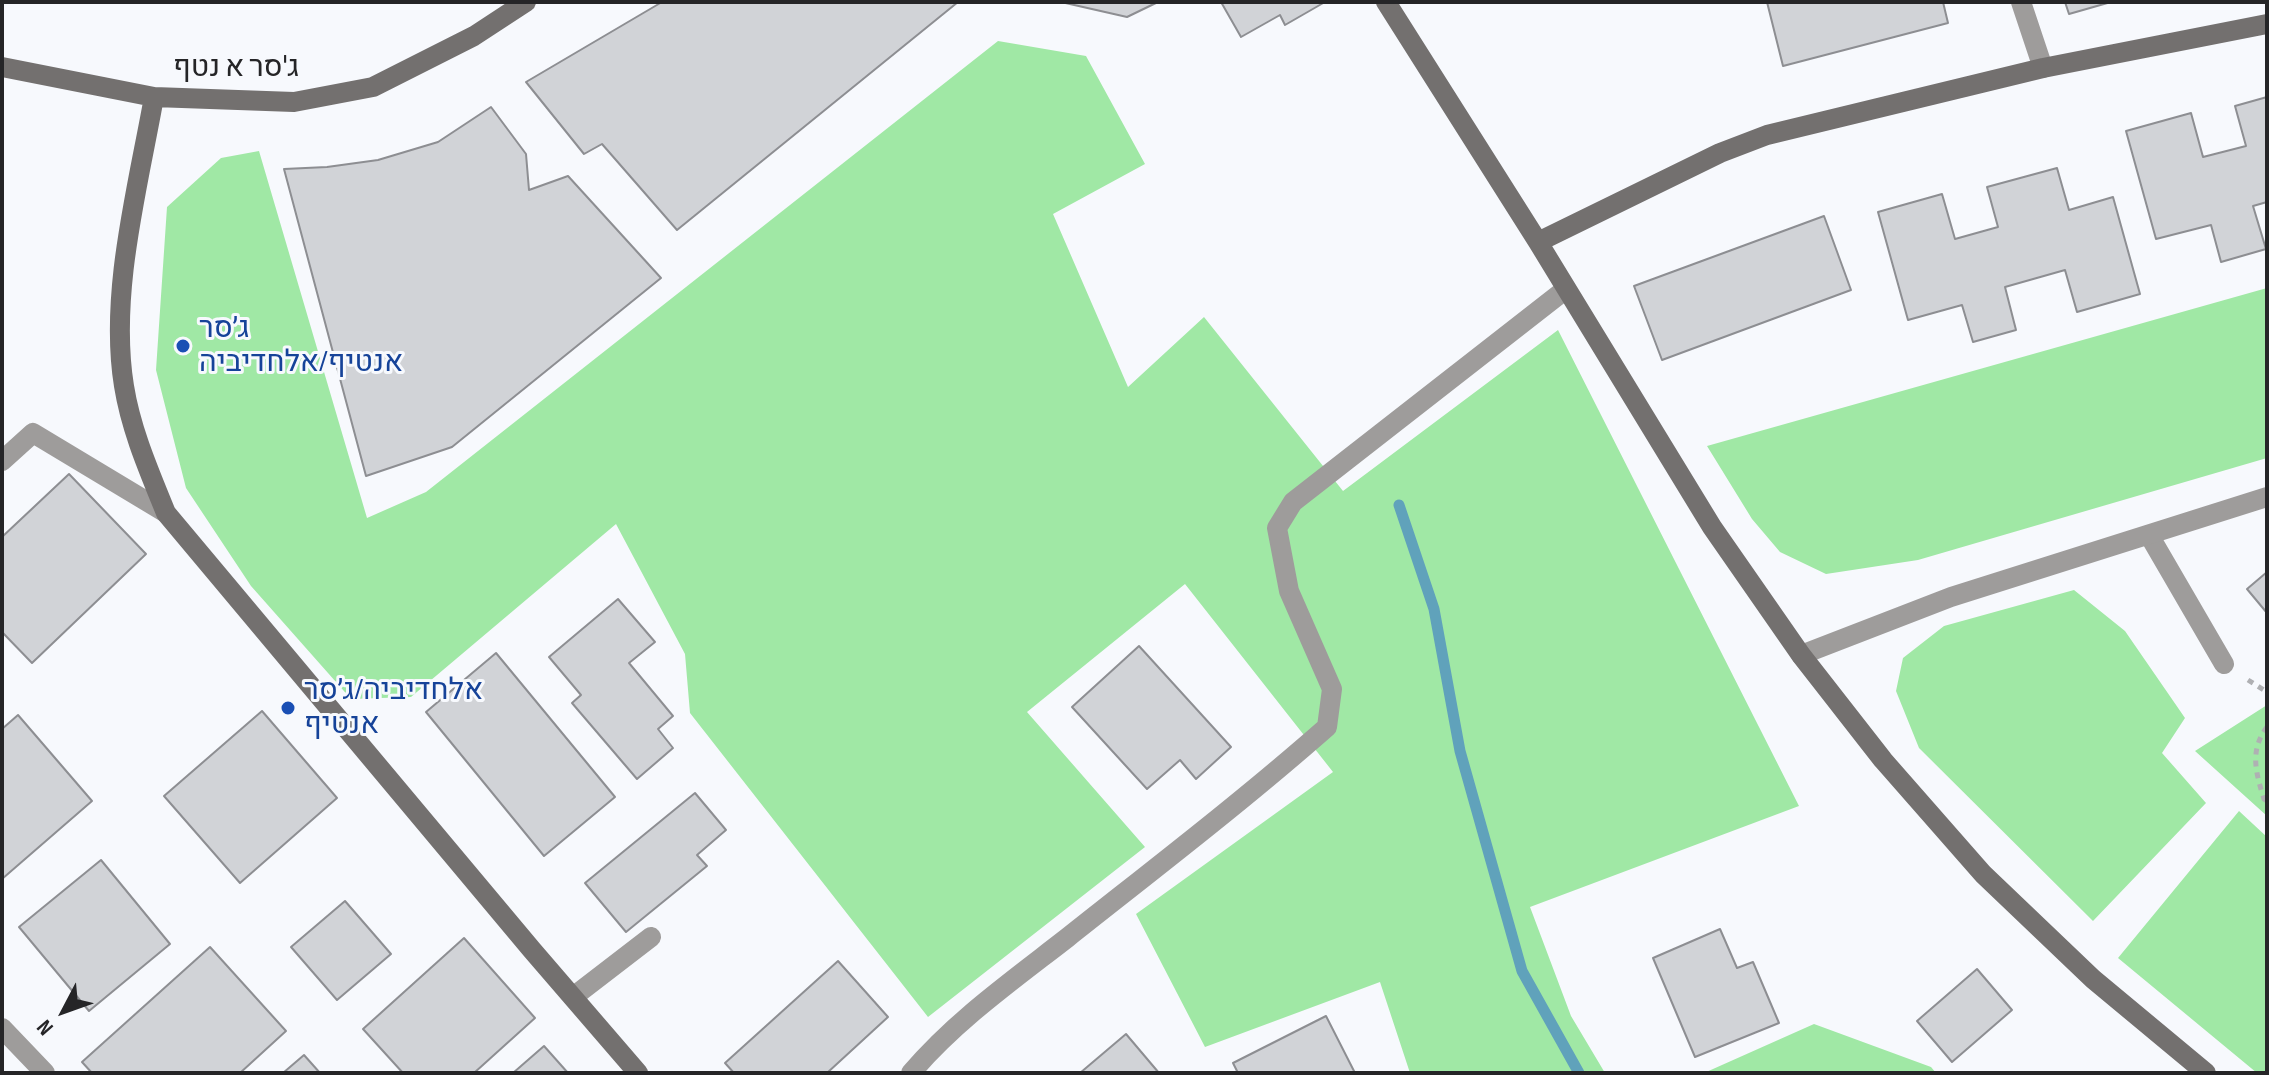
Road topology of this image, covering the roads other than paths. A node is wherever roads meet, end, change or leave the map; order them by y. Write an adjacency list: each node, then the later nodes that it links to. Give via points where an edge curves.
1 (526, 2): 7 (street, ג'סר א נטף, via 474,36 373,87 294,102)
2 (1386, 2): 8 (street)
3 (2021, 2): 5 (street)
4 (2267, 24): 5 (street)
5 (2043, 68): 8 (street, via 1767,135 1693,165)
6 (8, 70): 7 (street, ג'סר א נטף)
7 (154, 97): 12 (street, via 118,322 124,386 139,446)
8 (1538, 242): 9 (street)
9 (1566, 289): 14 (street, via 1712,527); 21 (street, via 1293,502 1277,528 1289,591 1332,689 1327,727 933,1047)
10 (2, 461): 12 (street, via 33,433)
11 (2267, 497): 13 (street)
12 (166, 513): 17 (street)
13 (2149, 535): 14 (street, via 1951,597); 15 (street)
14 (1801, 655): 22 (street, via 1883,760 1983,874 2093,979)
15 (2224, 664)
16 (651, 937): 17 (street)
17 (573, 997): 20 (street)
18 (2, 1028): 19 (street)
19 (45, 1073)
20 (638, 1073)
21 (911, 1073)
22 (2206, 1073)

